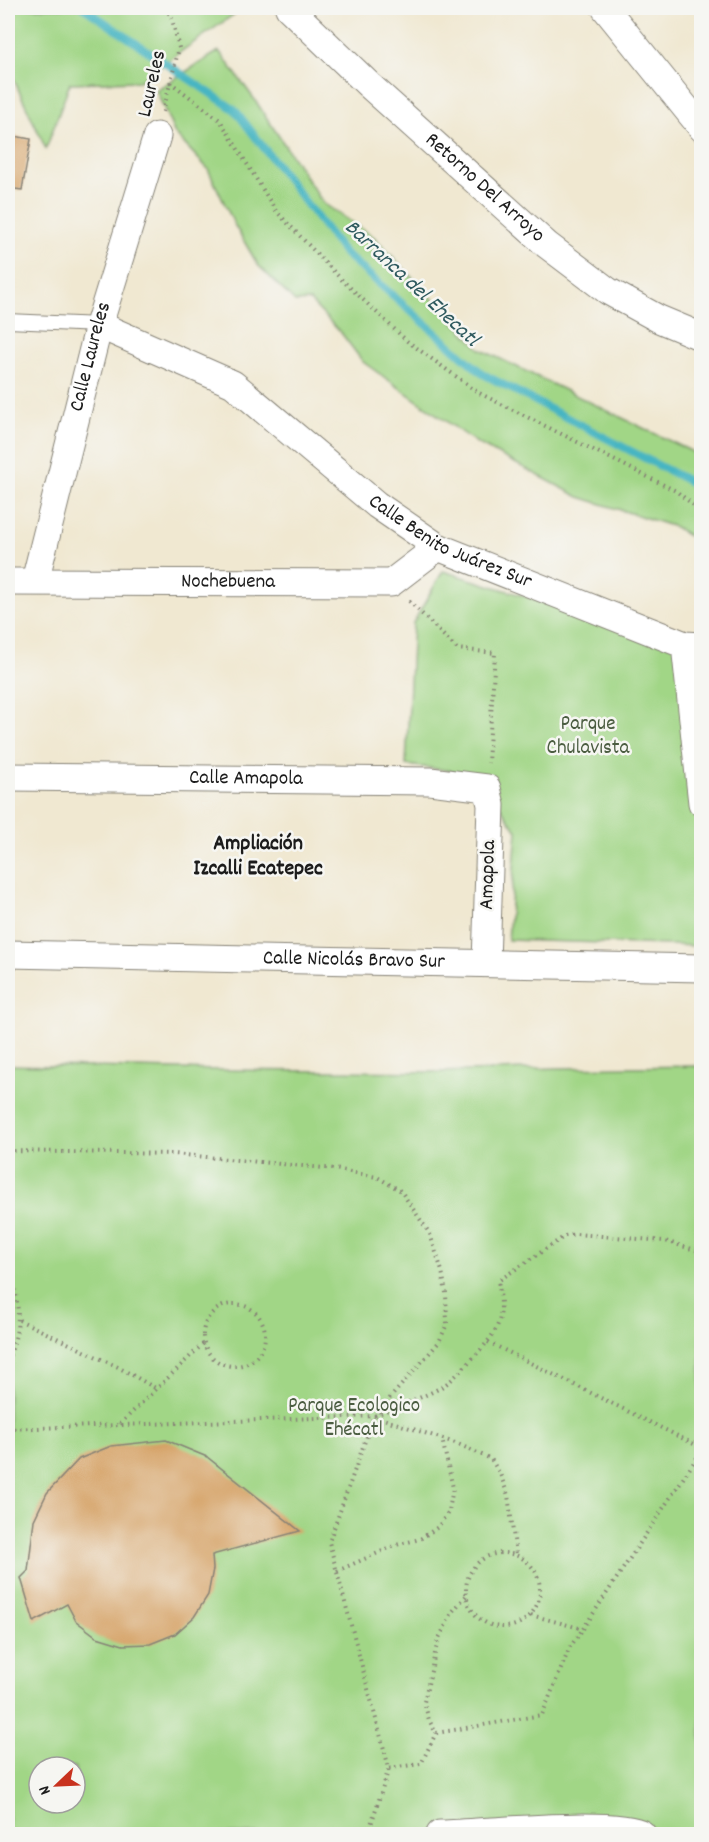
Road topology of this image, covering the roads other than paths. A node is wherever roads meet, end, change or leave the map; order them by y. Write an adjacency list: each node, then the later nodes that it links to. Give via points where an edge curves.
1 (289, 8): 7 (street, Retorno Del Arroyo, via 547,245 608,291)
2 (605, 8): 3 (street)
3 (702, 128)
4 (157, 136): 6 (street, Calle Laureles)
5 (8, 321): 6 (lane)
6 (99, 325): 8 (street, Calle Benito Juárez Sur, via 233,384 377,505); 9 (street, Calle Laureles)
7 (702, 337)
8 (438, 548): 9 (street, Nochebuena, via 391,583); 11 (street, Calle Benito Juárez Sur)
9 (35, 581): 10 (street, Nochebuena)
10 (8, 582)
11 (693, 645): 14 (street, Calle Benito Juárez Sur)
12 (8, 777): 13 (street, Calle Amapola, via 430,781)
13 (487, 788): 16 (street, Amapola, via 491,806)
14 (702, 802)
15 (8, 954): 16 (street, Calle Nicolás Bravo Sur)
16 (486, 963): 17 (street, Calle Nicolás Bravo Sur)
17 (702, 968)
18 (440, 1834): 19 (street, via 594,1827 636,1830)
19 (642, 1834)

